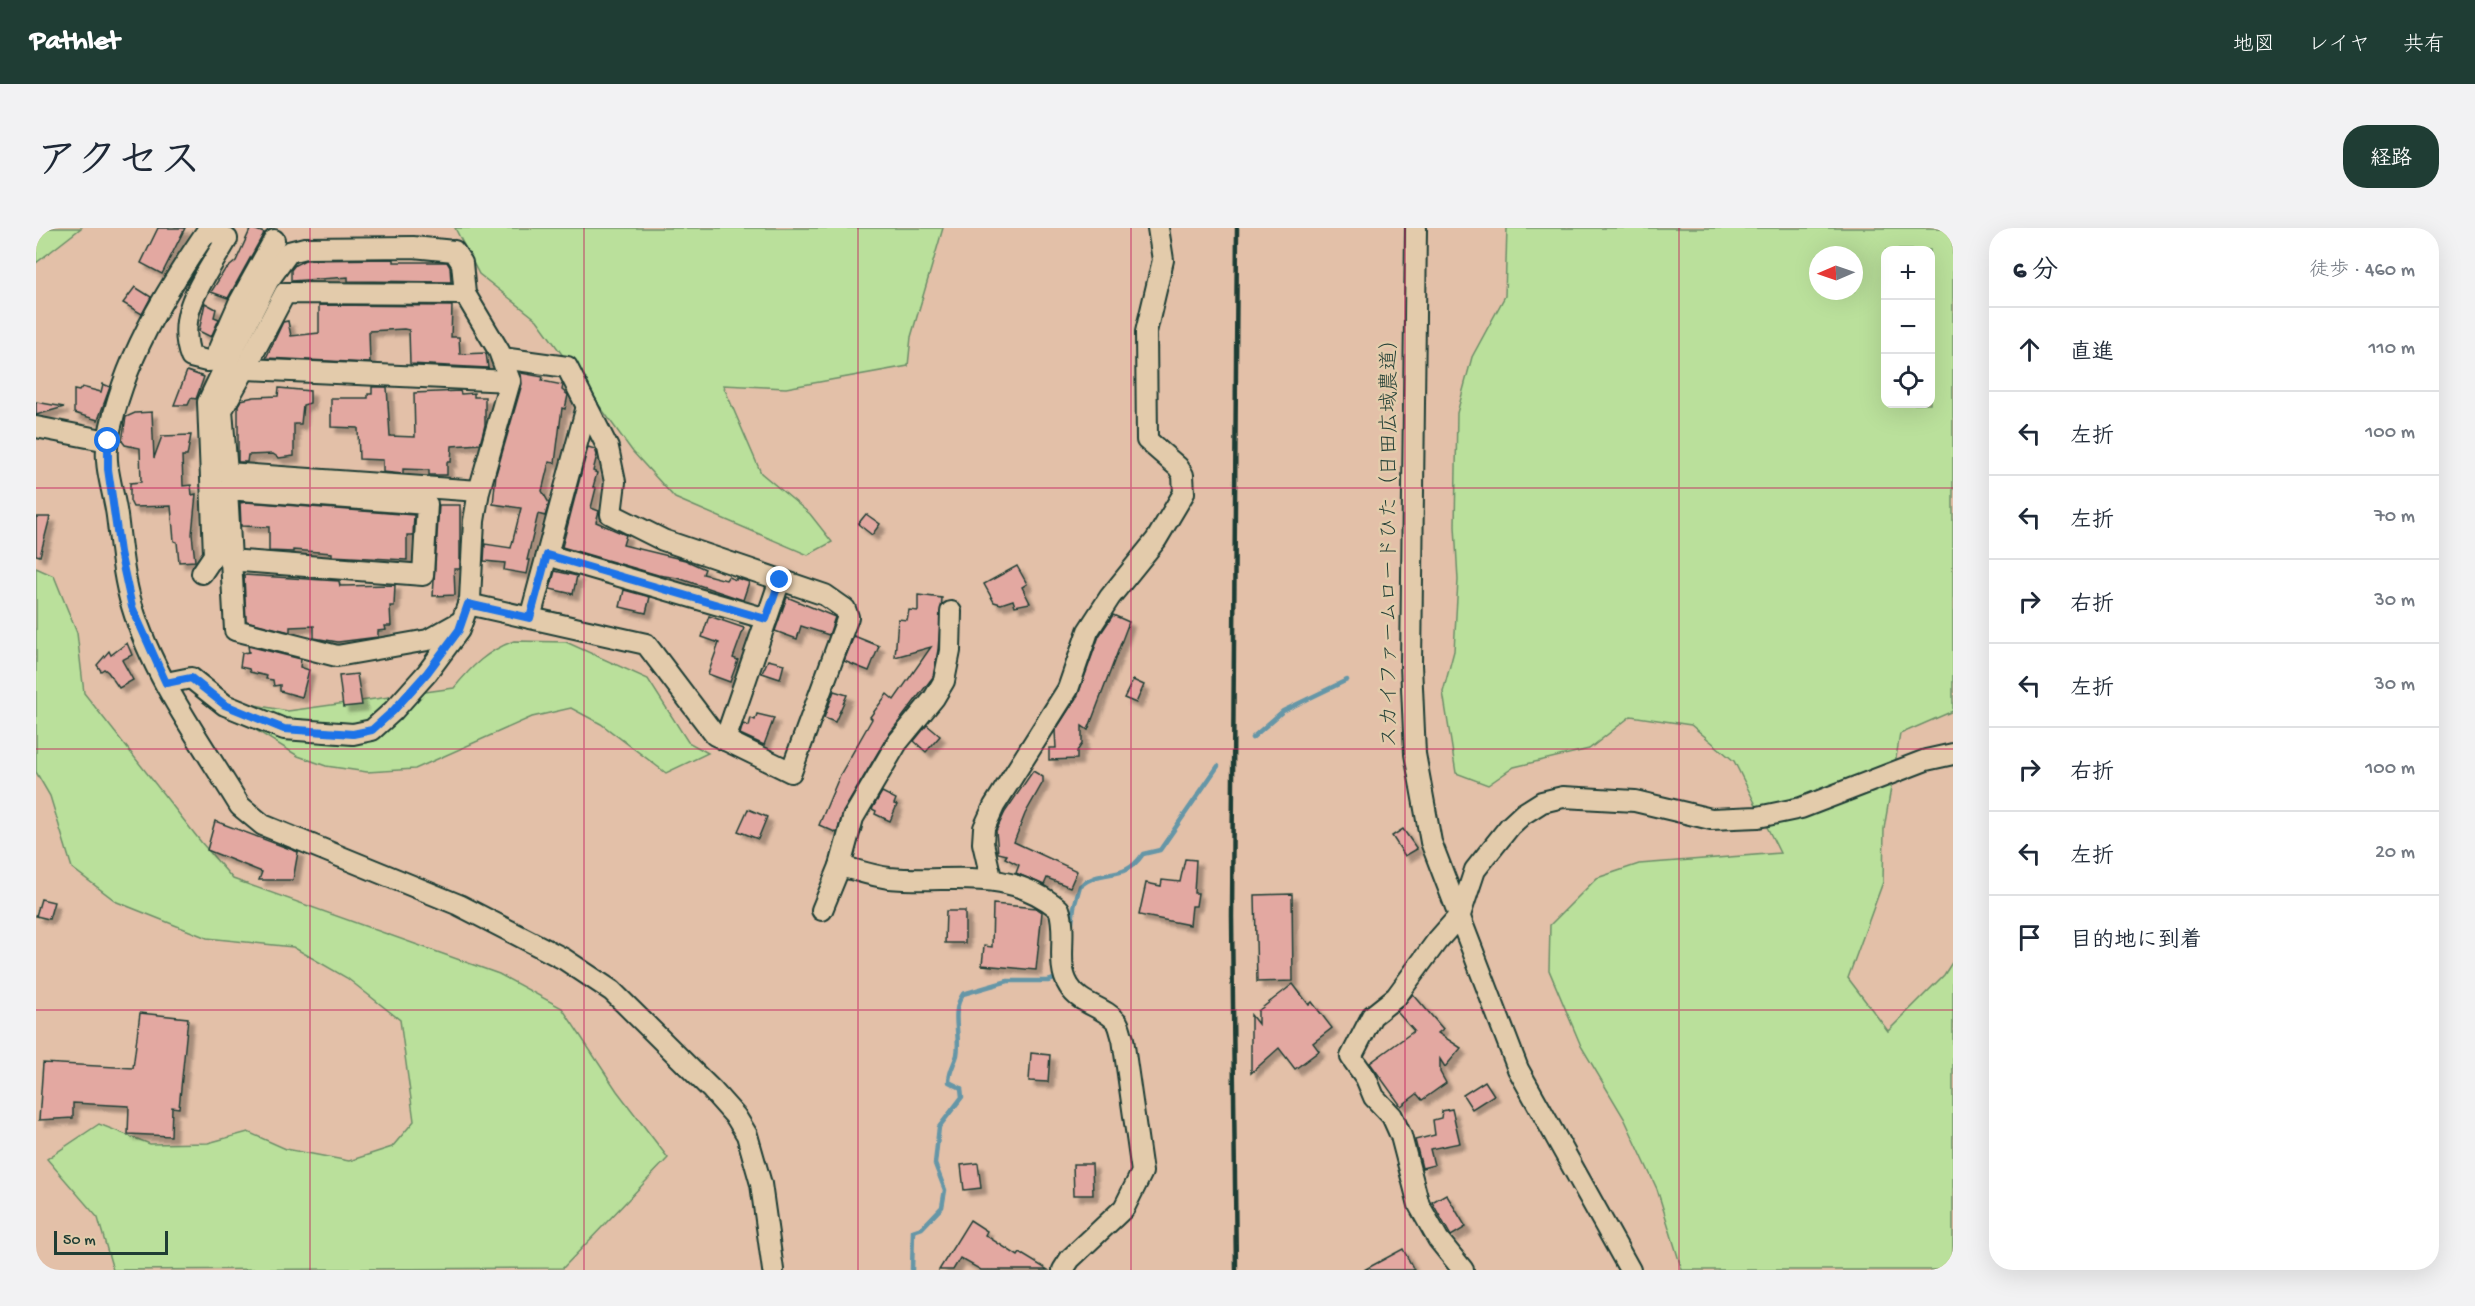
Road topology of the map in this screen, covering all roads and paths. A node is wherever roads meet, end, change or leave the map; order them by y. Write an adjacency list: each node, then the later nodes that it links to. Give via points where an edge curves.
1 (208, 228): 7 (street, via 227,239 190,303 185,342 191,357); 11 (street, via 145,329)
2 (1158, 228): 25 (street, via 1162,260 1146,332 1147,440 1178,467 1183,475 1184,493 1156,540 1088,631 1068,689 994,807 984,828)
3 (1416, 228): 27 (street, スカイファームロードひた（日田広域農道）, via 1411,665 1415,754 1431,842)
4 (274, 240): 7 (street, via 239,303)
5 (465, 294): 6 (street); 7 (street, via 285,293); 7 (street, via 462,263 454,251 413,247 305,248 289,252 268,281)
6 (502, 358): 8 (street); 9 (street, via 567,367)
7 (229, 363): 8 (street); 12 (street, via 222,410 227,472); 15 (street, via 208,402 214,555)
8 (510, 381): 12 (street)
9 (586, 406): 13 (street); 16 (street, via 608,448 615,482 611,514 663,540)
10 (36, 427): 11 (street)
11 (108, 441): 21 (street, via 108,469 132,607)
12 (479, 491): 18 (street)
13 (547, 555): 19 (street); 20 (street)
14 (229, 560): 14 (street, via 226,489 427,504 423,575); 18 (street, via 235,630 337,656 428,640)
15 (202, 573)
16 (780, 580): 20 (street); 22 (street, via 825,595 844,609 848,617 791,772)
17 (951, 612): 24 (street, via 944,681 897,743 853,818)
18 (465, 613): 19 (street); 21 (street, via 459,630 427,673 372,730 353,734 284,729 225,705 191,678)
19 (530, 618): 22 (street, via 646,644 715,735)
20 (766, 619): 22 (street)
21 (166, 683): 28 (street, via 247,814 263,825 459,905 564,959 612,991 712,1090 747,1135 761,1184)
22 (725, 740)
23 (1953, 754): 27 (street, via 1926,760 1801,808 1758,817 1711,819 1635,801 1563,797 1542,802 1510,826 1474,870)
24 (840, 866): 25 (street, via 888,878); 26 (street)
25 (991, 878): 29 (street, via 1041,897 1059,909 1065,977 1078,998 1117,1022 1129,1066 1142,1172 1124,1208)
26 (822, 910)
27 (1460, 915): 30 (street, via 1396,997 1372,1016 1351,1057 1374,1097 1392,1116 1419,1204 1438,1239); 31 (street, スカイファームロードひた（日田広域農道）, via 1518,1069)
28 (773, 1270)
29 (1063, 1270)
30 (1463, 1270)
31 (1630, 1270)

